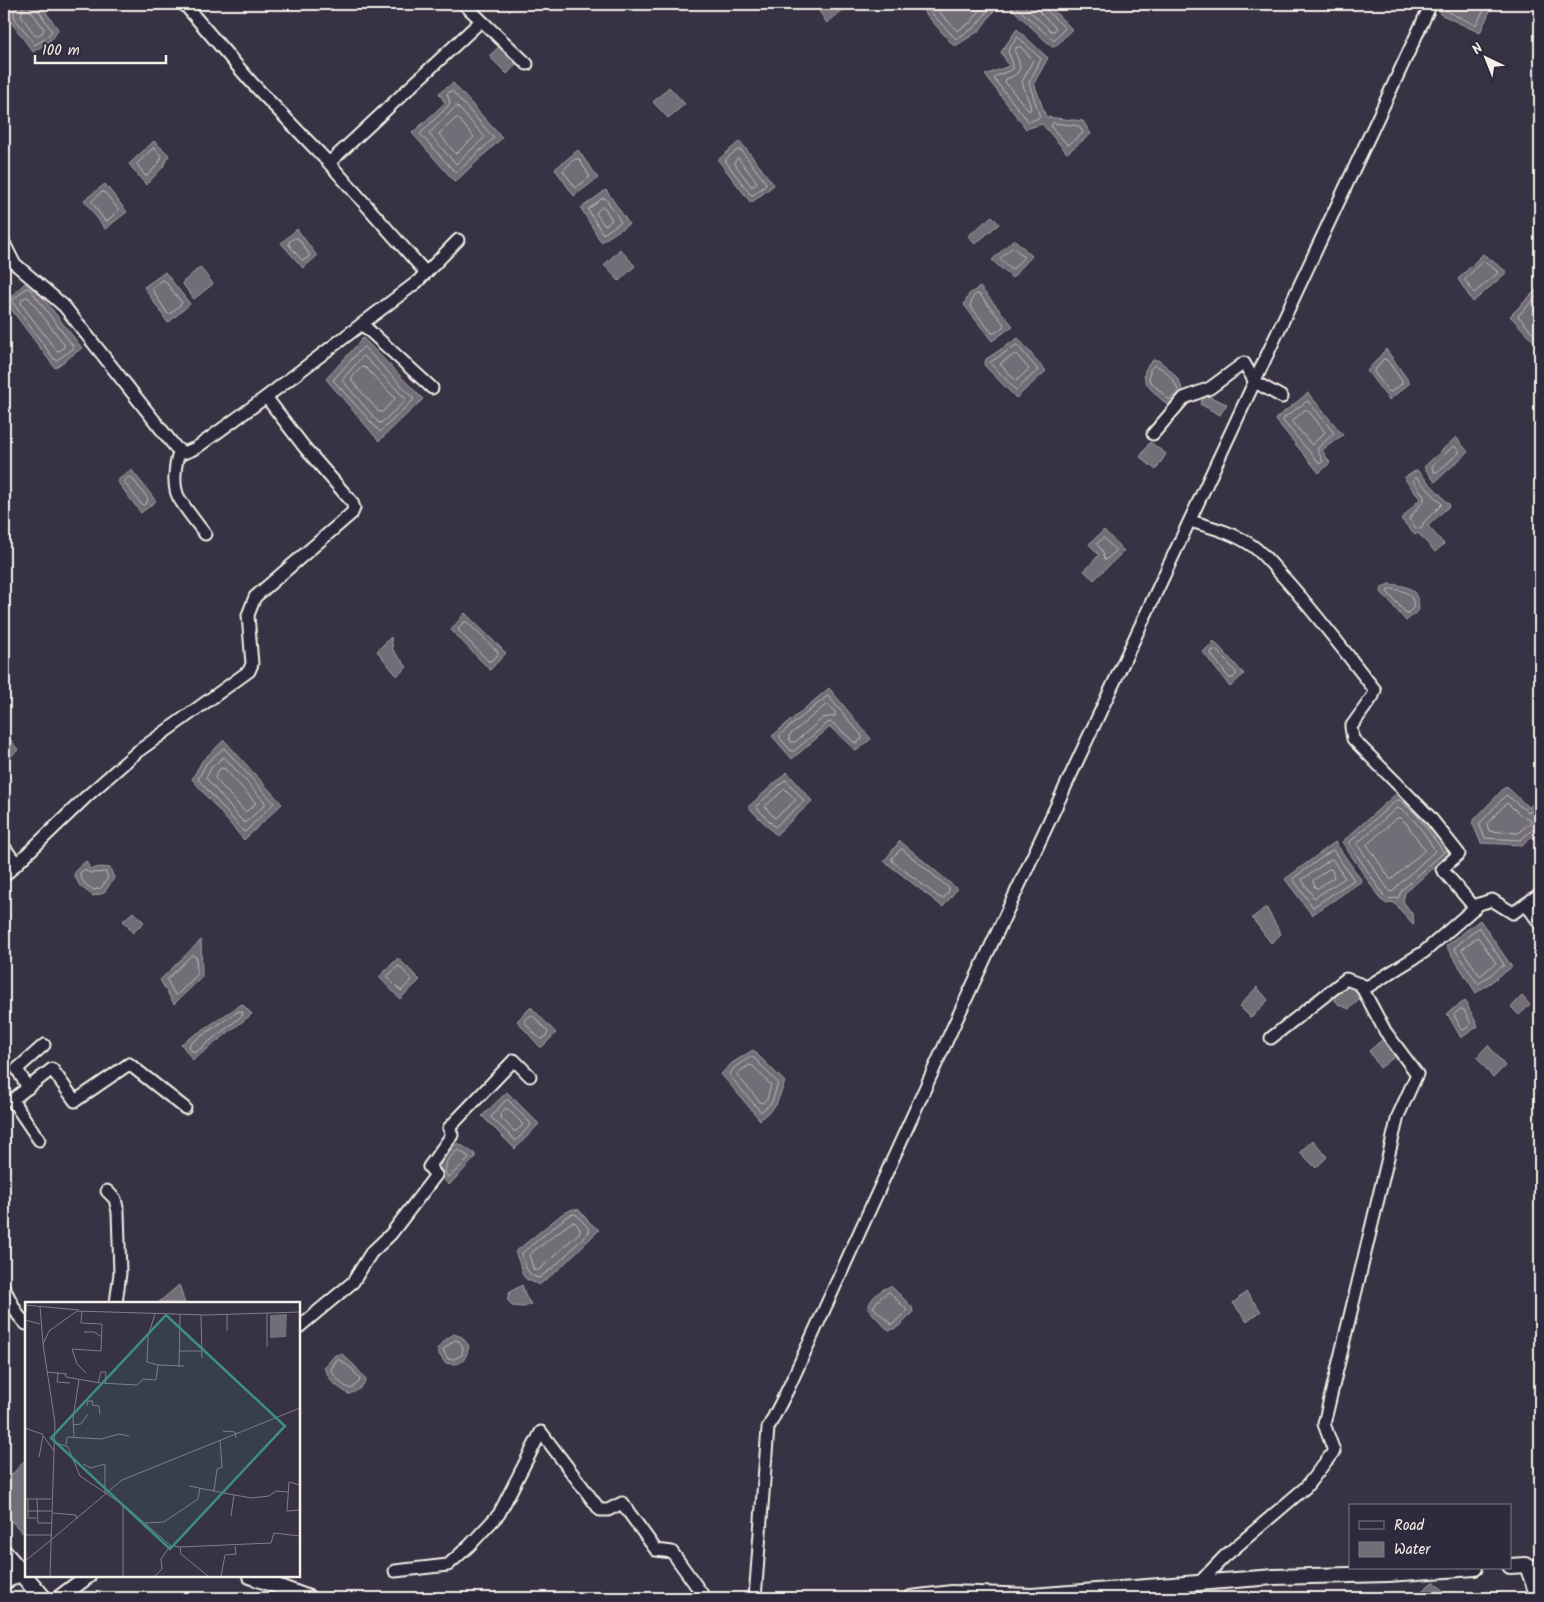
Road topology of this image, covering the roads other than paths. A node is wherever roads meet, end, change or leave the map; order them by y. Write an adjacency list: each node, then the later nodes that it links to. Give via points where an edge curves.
1 (184, 4): 6 (street, via 252,83)
2 (464, 4): 4 (street)
3 (1431, 4): 11 (street)
4 (481, 21): 5 (street); 6 (street)
5 (528, 64)
6 (329, 163): 9 (street)
7 (458, 240): 9 (street)
8 (4, 243): 16 (street, via 14,264 64,306)
9 (426, 273): 10 (street)
10 (362, 324): 12 (street); 14 (street)
11 (1255, 382): 13 (street); 15 (street, via 1244,363 1210,388 1184,398); 17 (street)
12 (432, 388)
13 (1282, 396)
14 (266, 398): 16 (street, via 196,448 184,453); 20 (street, via 352,502 352,513 255,597 248,615 252,664 249,671 137,752)
15 (1153, 434)
16 (180, 451): 18 (street, via 175,470 177,496)
17 (1190, 520): 24 (street, via 1240,539 1264,556 1305,601 1375,690 1351,727 1353,739 1429,816 1459,854 1442,869); 54 (street, via 768,1428)
18 (205, 534)
19 (4, 847): 20 (street)
20 (16, 863): 21 (street)
21 (4, 876)
22 (1540, 894): 23 (street)
23 (1526, 904): 24 (street, via 1514,913 1492,900); 25 (street)
24 (1475, 908): 26 (street, via 1424,952 1367,987)
25 (1540, 924)
26 (1360, 984): 27 (street, via 1346,979); 48 (street, via 1385,1031 1417,1074 1398,1116 1324,1424 1334,1451 1306,1487 1224,1557)
27 (1271, 1038)
28 (44, 1045): 30 (street, via 17,1069)
29 (530, 1076): 37 (street, via 514,1060 449,1128 452,1136 429,1168 436,1175 391,1234 372,1253 353,1282)
30 (28, 1088): 31 (street, via 52,1069 74,1101 129,1064); 32 (street, via 12,1100)
31 (185, 1108)
32 (39, 1140)
33 (107, 1191): 35 (street, via 115,1199 118,1212 120,1273)
34 (4, 1288): 36 (street)
35 (116, 1302)
36 (25, 1323)
37 (300, 1326)
38 (4, 1553): 44 (highway)
39 (1525, 1565): 40 (main road, via 1534,1569); 41 (main road); 56 (street)
40 (1540, 1565)
41 (1512, 1566)
42 (1446, 1570): 48 (main road, via 1274,1577)
43 (395, 1571): 53 (street, via 448,1565 470,1545 499,1514 541,1432 600,1510 622,1503 656,1550 672,1552)
44 (19, 1572): 47 (highway); 50 (highway)
45 (87, 1577): 51 (main road)
46 (253, 1577): 52 (main road)
47 (4, 1581)
48 (1198, 1584): 49 (main road, via 1032,1596 952,1593)
49 (934, 1597): 55 (main road)
50 (43, 1598)
51 (59, 1598)
52 (309, 1598)
53 (705, 1598)
54 (755, 1598)
55 (911, 1598)
56 (1537, 1598)

